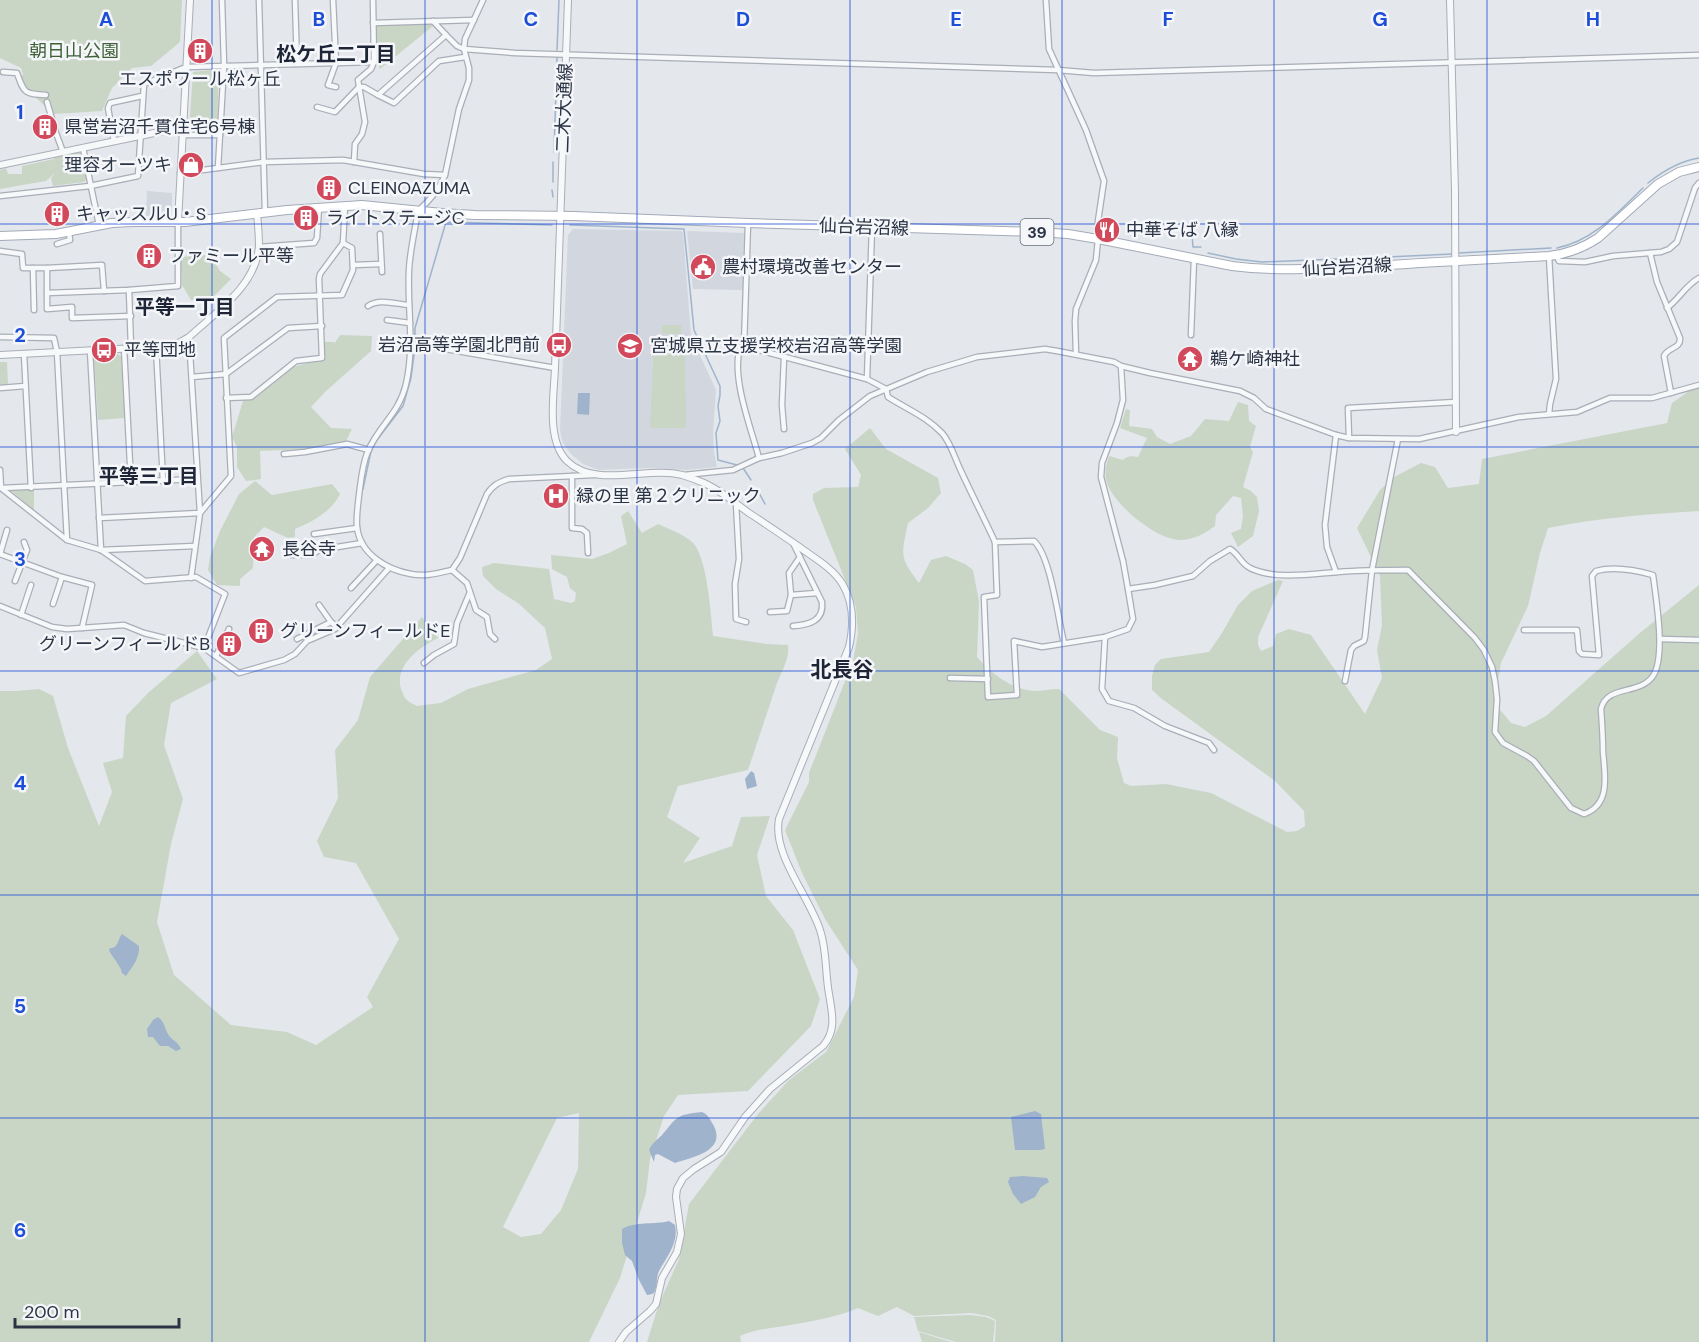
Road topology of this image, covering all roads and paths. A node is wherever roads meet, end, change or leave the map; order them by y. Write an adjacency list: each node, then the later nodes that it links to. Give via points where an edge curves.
1 (190, 0): 25 (street)
2 (222, 0): 24 (street)
3 (258, 0): 23 (street)
4 (296, 0): 22 (street)
5 (333, 0): 20 (street)
6 (373, 0): 13 (street)
7 (483, 0): 11 (street)
8 (568, 0): 16 (street, 二木大通線)
9 (1046, 0): 26 (street, via 1049,50)
10 (1449, 0): 21 (street)
11 (474, 20): 12 (street); 15 (street)
12 (433, 21): 13 (street); 14 (street)
13 (373, 23): 19 (street)
14 (446, 35): 15 (street); 31 (street)
15 (464, 49): 16 (street); 18 (street)
16 (566, 54): 26 (street); 56 (street, 二木大通線)
17 (1699, 55): 21 (street)
18 (465, 57): 31 (street, via 439,61 394,103); 48 (street, via 469,80)
19 (374, 62): 20 (street); 29 (street, via 358,80)
20 (336, 63): 22 (street); 28 (street, via 328,85)
21 (1451, 63): 26 (street, via 1094,73); 72 (street)
22 (297, 64): 23 (street)
23 (260, 65): 24 (street); 42 (street)
24 (224, 66): 25 (street); 37 (street)
25 (186, 67): 32 (street, via 144,84); 35 (street)
26 (1058, 70): 64 (street, via 1104,181)
27 (3, 72): 30 (street, via 17,73 23,90 29,94)
28 (336, 87)
29 (359, 87): 31 (street); 34 (street, via 335,112); 43 (street, via 365,122 355,144)
30 (46, 95)
31 (378, 95)
32 (142, 96): 38 (street); 39 (street, via 110,103)
33 (47, 102): 41 (street)
34 (317, 107)
35 (183, 127): 36 (street); 38 (street)
36 (182, 135): 37 (street); 47 (street)
37 (220, 135): 46 (street)
38 (141, 136): 39 (street); 50 (street, via 138,176)
39 (114, 141): 40 (street)
40 (83, 148): 41 (street); 50 (street)
41 (63, 152): 44 (street)
42 (264, 162): 43 (street); 46 (street); 55 (street)
43 (354, 162): 48 (street)
44 (0, 165)
45 (1699, 167): 70 (main road, 仙台岩沼線 / 39, via 1658,184 1589,244)
46 (218, 168): 47 (street)
47 (180, 173): 57 (street)
48 (445, 176): 54 (street)
49 (1699, 183): 69 (street, via 1677,242 1669,249)
50 (90, 186): 51 (street); 59 (street)
51 (0, 196)
52 (345, 206): 53 (main road, 仙台岩沼線 / 39); 54 (main road, 仙台岩沼線 / 39); 65 (street)
53 (319, 207): 55 (main road, 仙台岩沼線 / 39); 67 (street, via 314,243)
54 (417, 211): 56 (main road, 仙台岩沼線 / 39); 83 (street, via 409,268)
55 (261, 213): 57 (main road, 仙台岩沼線 / 39); 67 (street)
56 (561, 215): 58 (main road, 仙台岩沼線 / 39); 107 (street, 二木大通線)
57 (178, 222): 59 (main road, 仙台岩沼線 / 39); 79 (street, via 178,286)
58 (748, 223): 60 (main road, 仙台岩沼線 / 39); 96 (street)
59 (99, 225): 61 (main road, 仙台岩沼線 / 39)
60 (872, 227): 64 (main road, 仙台岩沼線 / 39, via 1037,232); 110 (street)
61 (69, 232): 63 (main road, 仙台岩沼線 / 39); 66 (street, via 70,240)
62 (380, 234): 73 (street)
63 (0, 236)
64 (1098, 239): 71 (main road, 仙台岩沼線 / 39); 103 (street, via 1096,261 1076,309)
65 (343, 243): 74 (street, via 352,248); 82 (street, via 320,274)
66 (57, 244)
67 (259, 247): 93 (street, via 251,274 238,292)
68 (0, 251): 75 (street, via 22,254 23,268)
69 (1650, 253): 70 (street, via 1585,262 1559,261); 85 (street)
70 (1553, 255): 72 (main road, 仙台岩沼線 / 39); 118 (street, via 1556,379)
71 (1194, 259): 72 (main road, 仙台岩沼線 / 39, via 1272,270); 91 (street)
72 (1455, 261): 117 (street)
73 (381, 264): 74 (street); 77 (street)
74 (353, 265): 82 (street, via 342,294)
75 (33, 268): 76 (street); 86 (street)
76 (47, 268): 80 (street, via 102,265); 81 (street)
77 (382, 272)
78 (1699, 278): 85 (street)
79 (129, 290): 80 (street); 87 (street)
80 (104, 291): 81 (street)
81 (47, 293): 87 (street, via 48,309 72,307 72,318)
82 (320, 295): 90 (street); 108 (street, via 277,297 224,338)
83 (409, 305): 84 (street, via 374,302); 89 (street)
84 (368, 306)
85 (1667, 308): 115 (street, via 1680,338 1678,346 1664,356)
86 (34, 310)
87 (131, 316): 98 (street)
88 (387, 320): 89 (street)
89 (410, 323): 94 (street)
90 (322, 326): 108 (street, via 288,328); 116 (street, via 322,358 296,361 250,397)
91 (1191, 335)
92 (0, 337): 100 (street, via 54,338)
93 (189, 337): 95 (street); 102 (street)
94 (411, 343): 107 (street); 124 (street, via 401,400)
95 (175, 345): 97 (street); 102 (street, via 185,346)
96 (744, 346): 105 (street); 126 (street, via 738,354 739,379)
97 (156, 347): 98 (street); 132 (street)
98 (127, 348): 99 (street); 133 (street)
99 (90, 350): 100 (street); 134 (street)
100 (57, 352): 101 (street); 135 (street)
101 (24, 354): 104 (street); 112 (street)
102 (190, 354): 109 (street)
103 (1076, 354): 106 (street); 114 (street, via 1045,349 977,357)
104 (0, 355)
105 (784, 357): 110 (street); 119 (street)
106 (1121, 366): 121 (street, via 1240,391 1266,409); 166 (street, via 1123,400 1101,477)
107 (555, 368): 128 (street, 二木大通線, via 556,443 566,460 591,475)
108 (226, 375): 109 (street); 116 (street)
109 (192, 377): 131 (street)
110 (867, 379): 114 (street)
111 (1699, 385): 115 (street)
112 (26, 386): 113 (street); 137 (street)
113 (0, 388)
114 (886, 388): 126 (street, via 870,396 812,443); 146 (street, via 888,398 920,415 944,435)
115 (1671, 393): 118 (street, via 1652,398 1610,398 1577,412)
116 (226, 398): 139 (street, via 231,476)
117 (1456, 402): 120 (street); 122 (street, via 1348,408)
118 (1549, 414): 120 (street)
119 (784, 429)
120 (1456, 432): 123 (street)
121 (1336, 435): 122 (street); 160 (street, via 1325,525 1327,547)
122 (1349, 438): 123 (street)
123 (1398, 439): 159 (street)
124 (369, 450): 125 (street, via 347,444); 141 (street, via 361,477)
125 (284, 454)
126 (759, 458): 129 (street, via 733,470)
127 (0, 470): 136 (street)
128 (599, 475): 129 (street); 130 (street)
129 (681, 475): 138 (street, via 703,482)
130 (572, 476): 151 (street, via 572,528 582,528 587,533); 158 (street, via 509,479 492,486)
131 (197, 479): 132 (street); 139 (street)
132 (163, 481): 133 (street)
133 (130, 483): 134 (street)
134 (98, 484): 135 (street); 140 (street)
135 (64, 486): 137 (street); 144 (street)
136 (1, 488): 137 (street); 144 (street)
137 (31, 488)
138 (736, 503): 148 (street); 176 (street, via 736,619)
139 (200, 513): 140 (street); 149 (street)
140 (99, 518): 150 (street)
141 (357, 528): 143 (street); 147 (street)
142 (7, 530): 152 (street)
143 (314, 534)
144 (67, 540): 150 (street)
145 (24, 542): 156 (street, via 27,550)
146 (995, 542): 187 (street, via 1034,541 1039,545); 192 (street, via 997,595 984,597)
147 (362, 543): 153 (street, via 319,550 312,555); 155 (street)
148 (793, 543): 154 (street); 195 (street, via 834,573 850,599 853,618 849,647 777,827 780,844 824,941 832,1034 824,1046 770,1089 721,1152 683,1178 676,1197 681,1234 677,1252 662,1278 656,1304)
149 (195, 546): 150 (street); 162 (street)
150 (101, 550): 162 (street, via 146,581)
151 (588, 553)
152 (0, 554): 156 (street)
153 (292, 555)
154 (800, 557): 168 (street); 169 (street, via 789,573)
155 (377, 560): 157 (street); 165 (street)
156 (22, 562): 161 (street); 163 (street)
157 (389, 568): 158 (street, via 413,575); 179 (street)
158 (452, 570): 167 (street, via 467,583)
159 (1372, 570): 160 (street); 185 (street, via 1408,570 1475,638 1492,667 1498,738 1533,761 1571,808 1584,814 1596,807 1604,794 1603,702 1610,695 1648,681 1656,670); 193 (street, via 1365,637 1351,650)
160 (1336, 572): 166 (street, via 1268,574 1248,567 1230,549 1193,576)
161 (62, 577): 170 (street); 178 (street, via 92,585)
162 (191, 578): 188 (street, via 196,577 225,594)
163 (15, 582)
164 (31, 585): 174 (street)
165 (351, 588)
166 (1128, 589): 182 (street, via 1133,619 1128,629)
167 (470, 592): 184 (street, via 476,610 487,616 490,634); 190 (street, via 453,644)
168 (818, 593): 169 (street); 177 (street, via 822,602 819,617 813,623)
169 (791, 595): 173 (street, via 787,611)
170 (53, 604)
171 (319, 605): 175 (street)
172 (0, 606): 174 (street)
173 (770, 612)
174 (21, 615): 178 (street, via 52,627)
175 (332, 622): 179 (street); 183 (street)
176 (746, 622)
177 (793, 626)
178 (82, 627): 188 (street, via 124,625)
179 (337, 627): 189 (street, via 307,641 295,654 262,668 239,673)
180 (229, 629): 189 (street)
181 (1524, 630): 185 (street, via 1577,630 1582,654 1599,655 1592,576 1596,571 1618,568 1653,575)
182 (1105, 637): 187 (street); 194 (street, via 1102,688 1109,701 1134,708 1165,726 1209,743)
183 (297, 639)
184 (495, 639)
185 (1660, 639): 186 (street)
186 (1699, 640)
187 (1064, 644): 192 (street, via 1042,647 1014,641 1017,695 988,697)
188 (204, 648): 189 (street)
189 (216, 656)
190 (424, 663)
191 (950, 678): 192 (street)
192 (988, 679)
193 (1345, 681)
194 (1214, 750)
195 (620, 1342)

